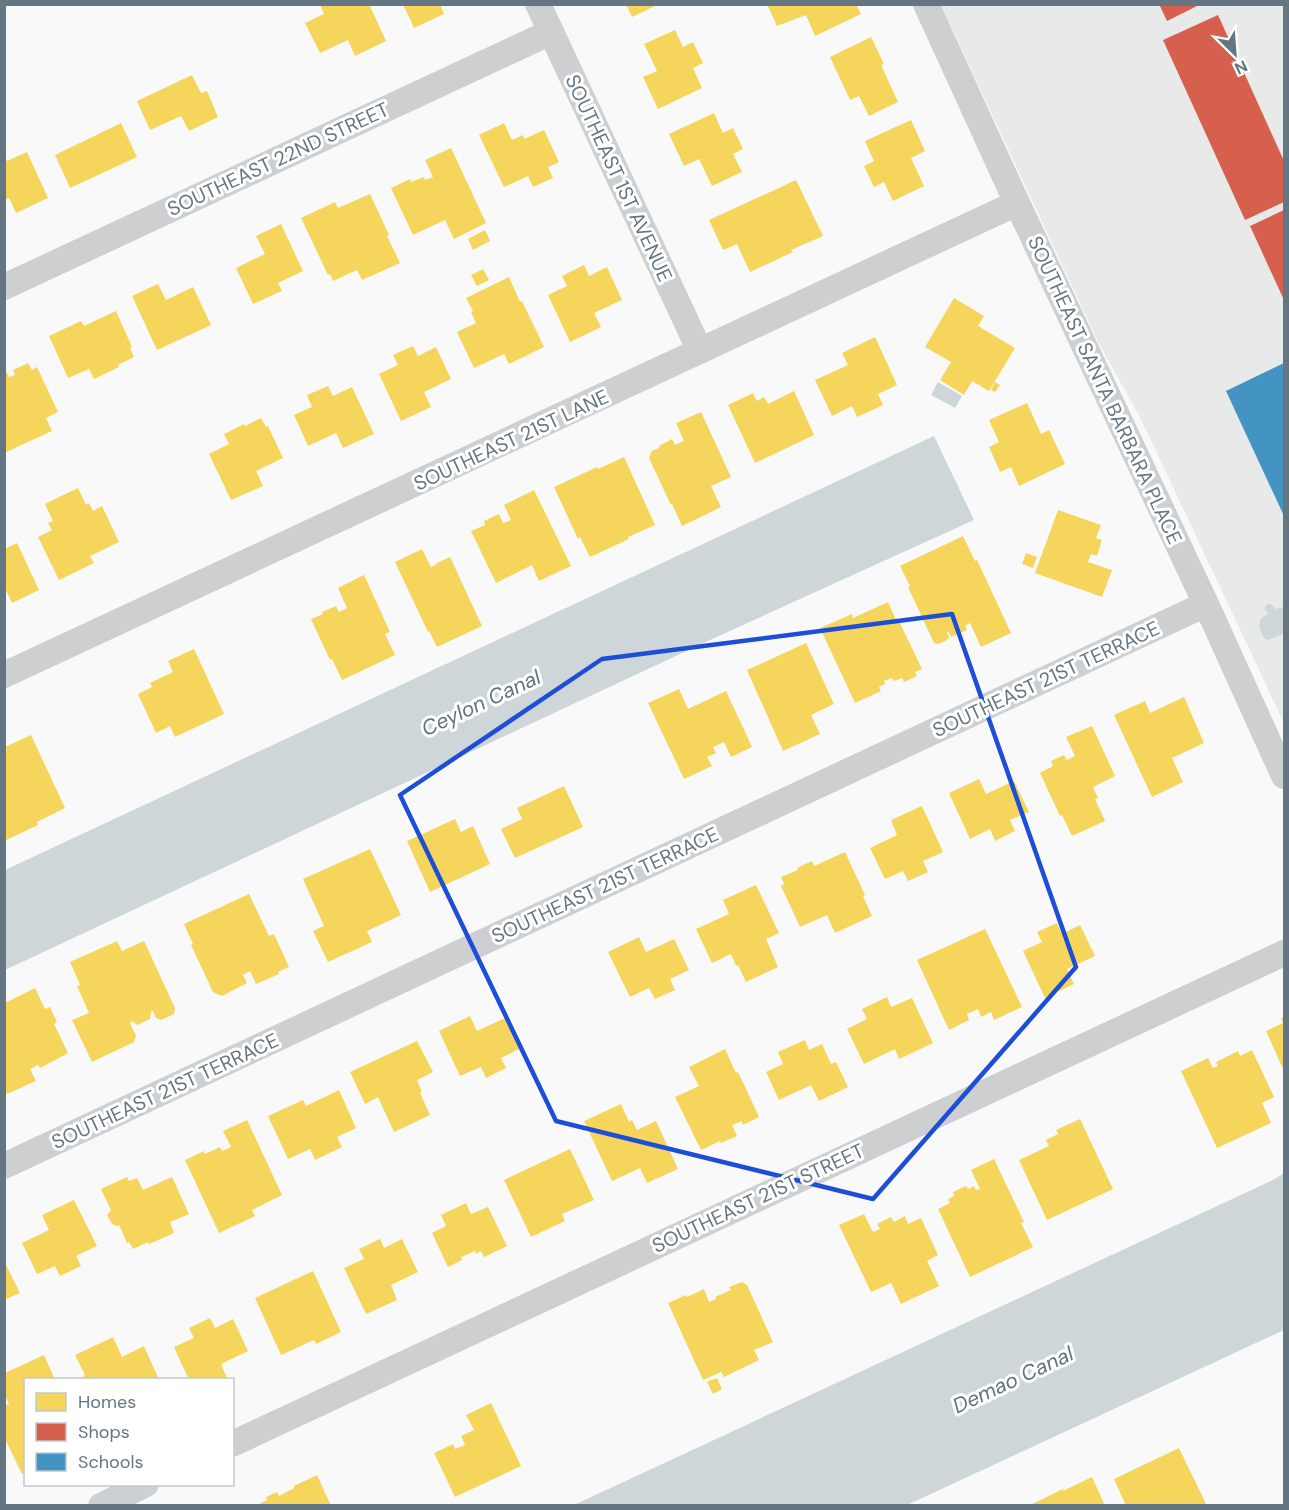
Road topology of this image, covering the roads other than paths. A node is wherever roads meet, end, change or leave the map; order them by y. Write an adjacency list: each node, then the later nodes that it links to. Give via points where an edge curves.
1 (538, 4): 3 (street, SOUTHEAST 1ST AVENUE)
2 (926, 4): 4 (street, SOUTHEAST SANTA BARBARA PLACE)
3 (551, 32): 5 (street, SOUTHEAST 22ND STREET); 6 (street, SOUTHEAST 1ST AVENUE)
4 (1017, 204): 6 (street, SOUTHEAST 21ST LANE); 7 (street, SOUTHEAST SANTA BARBARA PLACE)
5 (4, 287)
6 (700, 351): 8 (street, SOUTHEAST 21ST LANE)
7 (1206, 604): 9 (street, SOUTHEAST SANTA BARBARA PLACE); 11 (street, SOUTHEAST 21ST TERRACE)
8 (4, 675)
9 (1284, 776)
10 (1284, 953): 12 (street, SOUTHEAST 21ST STREET)
11 (4, 1166)
12 (234, 1443)
13 (144, 1486): 14 (street)
14 (101, 1506)

